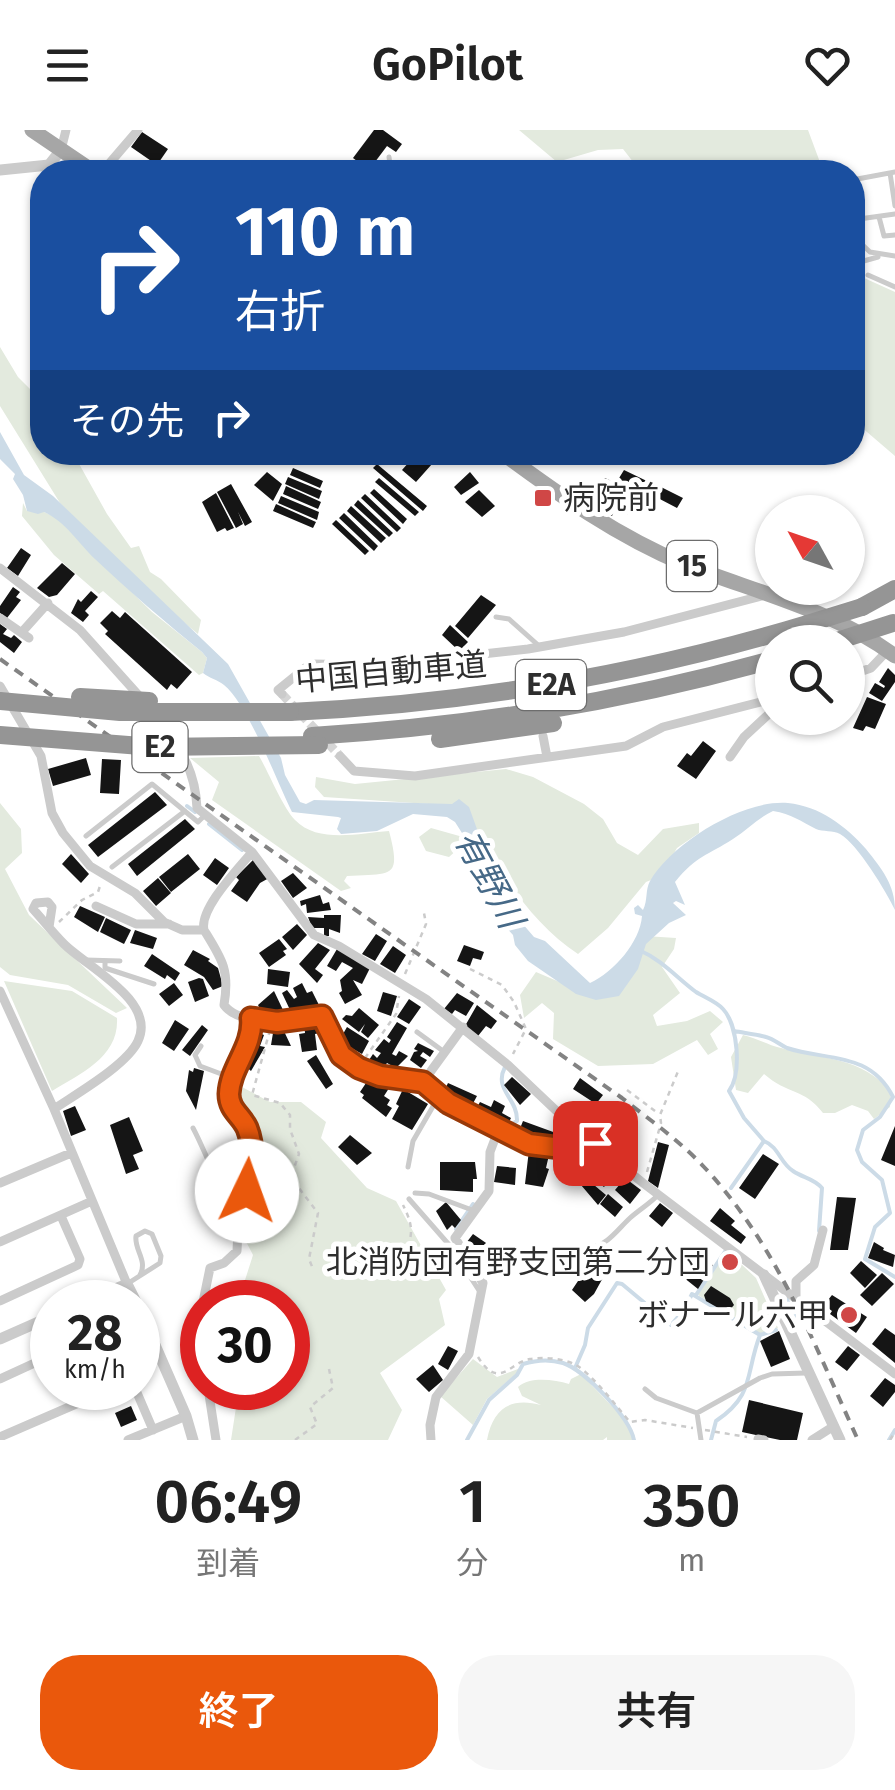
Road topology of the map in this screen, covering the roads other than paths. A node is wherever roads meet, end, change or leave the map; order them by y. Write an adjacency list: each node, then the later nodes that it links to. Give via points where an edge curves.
1 (32, 130): 4 (main road)
2 (66, 130): 4 (street)
3 (138, 130): 8 (street)
4 (61, 150): 6 (street); 7 (main road)
5 (388, 157): 9 (lane)
6 (53, 160)
7 (76, 160)
8 (112, 160)
9 (389, 160)
10 (30, 167): 11 (street)
11 (0, 170)
12 (892, 173): 13 (lane); 14 (lane)
13 (865, 178)
14 (893, 194): 15 (lane); 16 (lane)
15 (882, 195)
16 (895, 206)
17 (895, 214): 18 (lane)
18 (880, 216): 19 (lane); 20 (lane, via 884,236)
19 (865, 218)
20 (895, 235)
21 (865, 248): 22 (lane)
22 (882, 256): 23 (lane); 24 (lane)
23 (895, 256)
24 (865, 261)
25 (868, 274): 26 (lane)
26 (895, 287)
27 (518, 465): 29 (main road, 15, via 595,520)
28 (0, 568): 32 (street)
29 (755, 590)
30 (895, 592): 44 (highway, 中国自動車道 / E2A, bridge, via 712,651 594,678 450,700)
31 (755, 598): 38 (street)
32 (48, 603): 35 (street, via 26,635); 55 (street, via 134,690 187,760 198,808)
33 (793, 605): 39 (main road, 15)
34 (496, 617): 38 (lane, via 509,619)
35 (0, 618)
36 (894, 622): 37 (highway, bridge)
37 (865, 632)
38 (540, 647): 44 (street, via 530,655 310,664 278,690)
39 (892, 651): 41 (street)
40 (755, 665): 50 (highway, 中国自動車道 / E2A, via 530,714)
41 (865, 670)
42 (0, 688): 44 (highway, E2, bridge, via 153,702); 58 (street, via 41,756 52,813 63,833 90,866)
43 (0, 701): 44 (highway, 中国自動車道 / E2A, bridge, via 137,712)
44 (285, 703)
45 (755, 704): 52 (street, via 663,727 626,746)
46 (0, 725): 50 (highway, 中国自動車道 / E2A)
47 (755, 727): 53 (street)
48 (0, 735): 50 (highway, E2, bridge, via 154,747)
49 (543, 736): 52 (street)
50 (316, 741)
51 (340, 756): 52 (street, via 354,771 415,776)
52 (547, 756)
53 (730, 757)
54 (185, 811): 55 (lane, via 198,822); 56 (lane, via 152,784); 58 (lane)
55 (206, 814): 57 (street)
56 (86, 836)
57 (252, 852): 62 (street, via 206,910); 70 (street, via 314,935 402,983)
58 (108, 871): 60 (street)
59 (96, 906): 60 (street, via 136,924)
60 (170, 924): 62 (street)
61 (49, 926): 63 (street)
62 (204, 930): 69 (street, via 226,970 224,1005)
63 (84, 960): 64 (lane); 77 (street, via 135,1004 141,1029 128,1054)
64 (105, 962): 65 (lane); 66 (lane, via 105,968)
65 (120, 962)
66 (154, 984)
67 (0, 991): 68 (street)
68 (3, 1007): 77 (street)
69 (251, 1018): 74 (street); 75 (street, via 322,1016 341,1055 359,1068)
70 (463, 1028): 73 (street); 80 (street)
71 (417, 1032): 73 (lane)
72 (200, 1046): 74 (lane, via 200,1066)
73 (445, 1052): 75 (street)
74 (232, 1078): 88 (street, via 229,1098 248,1131 252,1178)
75 (423, 1082): 76 (street)
76 (439, 1096): 79 (street); 82 (lane, via 413,1141)
77 (54, 1109): 81 (street)
78 (194, 1128): 88 (lane, via 221,1191)
79 (499, 1128): 80 (street, via 548,1148 586,1151); 89 (street, via 490,1152 489,1191)
80 (595, 1143): 85 (street)
81 (71, 1153): 83 (street); 87 (street)
82 (408, 1168)
83 (0, 1183)
84 (415, 1193): 89 (lane)
85 (658, 1195): 93 (lane, via 621,1231); 95 (street)
86 (409, 1199): 99 (lane)
87 (92, 1201): 90 (street); 96 (street)
88 (239, 1208): 98 (street, via 237,1251 210,1268)
89 (472, 1210): 99 (street, via 454,1240 484,1283)
90 (60, 1216): 92 (street); 101 (street, via 78,1266)
91 (822, 1230): 100 (street, via 814,1265 796,1281)
92 (0, 1242)
93 (590, 1248)
94 (140, 1275): 94 (lane, via 144,1264 135,1241 145,1231 161,1256 156,1268); 97 (lane)
95 (764, 1276): 100 (street); 106 (street)
96 (126, 1280)
97 (133, 1280)
98 (208, 1280)
99 (482, 1295): 121 (street, via 466,1360 436,1397)
100 (796, 1298): 107 (street)
101 (0, 1300)
102 (30, 1326): 103 (street)
103 (0, 1339)
104 (160, 1357): 114 (street)
105 (30, 1365): 108 (street)
106 (809, 1373): 113 (lane, via 760,1378); 115 (street)
107 (895, 1374)
108 (0, 1378)
109 (645, 1389): 113 (lane)
110 (61, 1410): 117 (street)
111 (144, 1410): 116 (street)
112 (211, 1410): 120 (street)
113 (697, 1412): 122 (lane)
114 (186, 1416): 116 (street); 119 (street)
115 (834, 1426): 123 (street); 124 (street)
116 (153, 1430): 118 (street)
117 (0, 1436)
118 (128, 1440)
119 (193, 1440)
120 (216, 1440)
121 (431, 1440)
122 (701, 1440)
123 (812, 1440)
124 (840, 1440)

